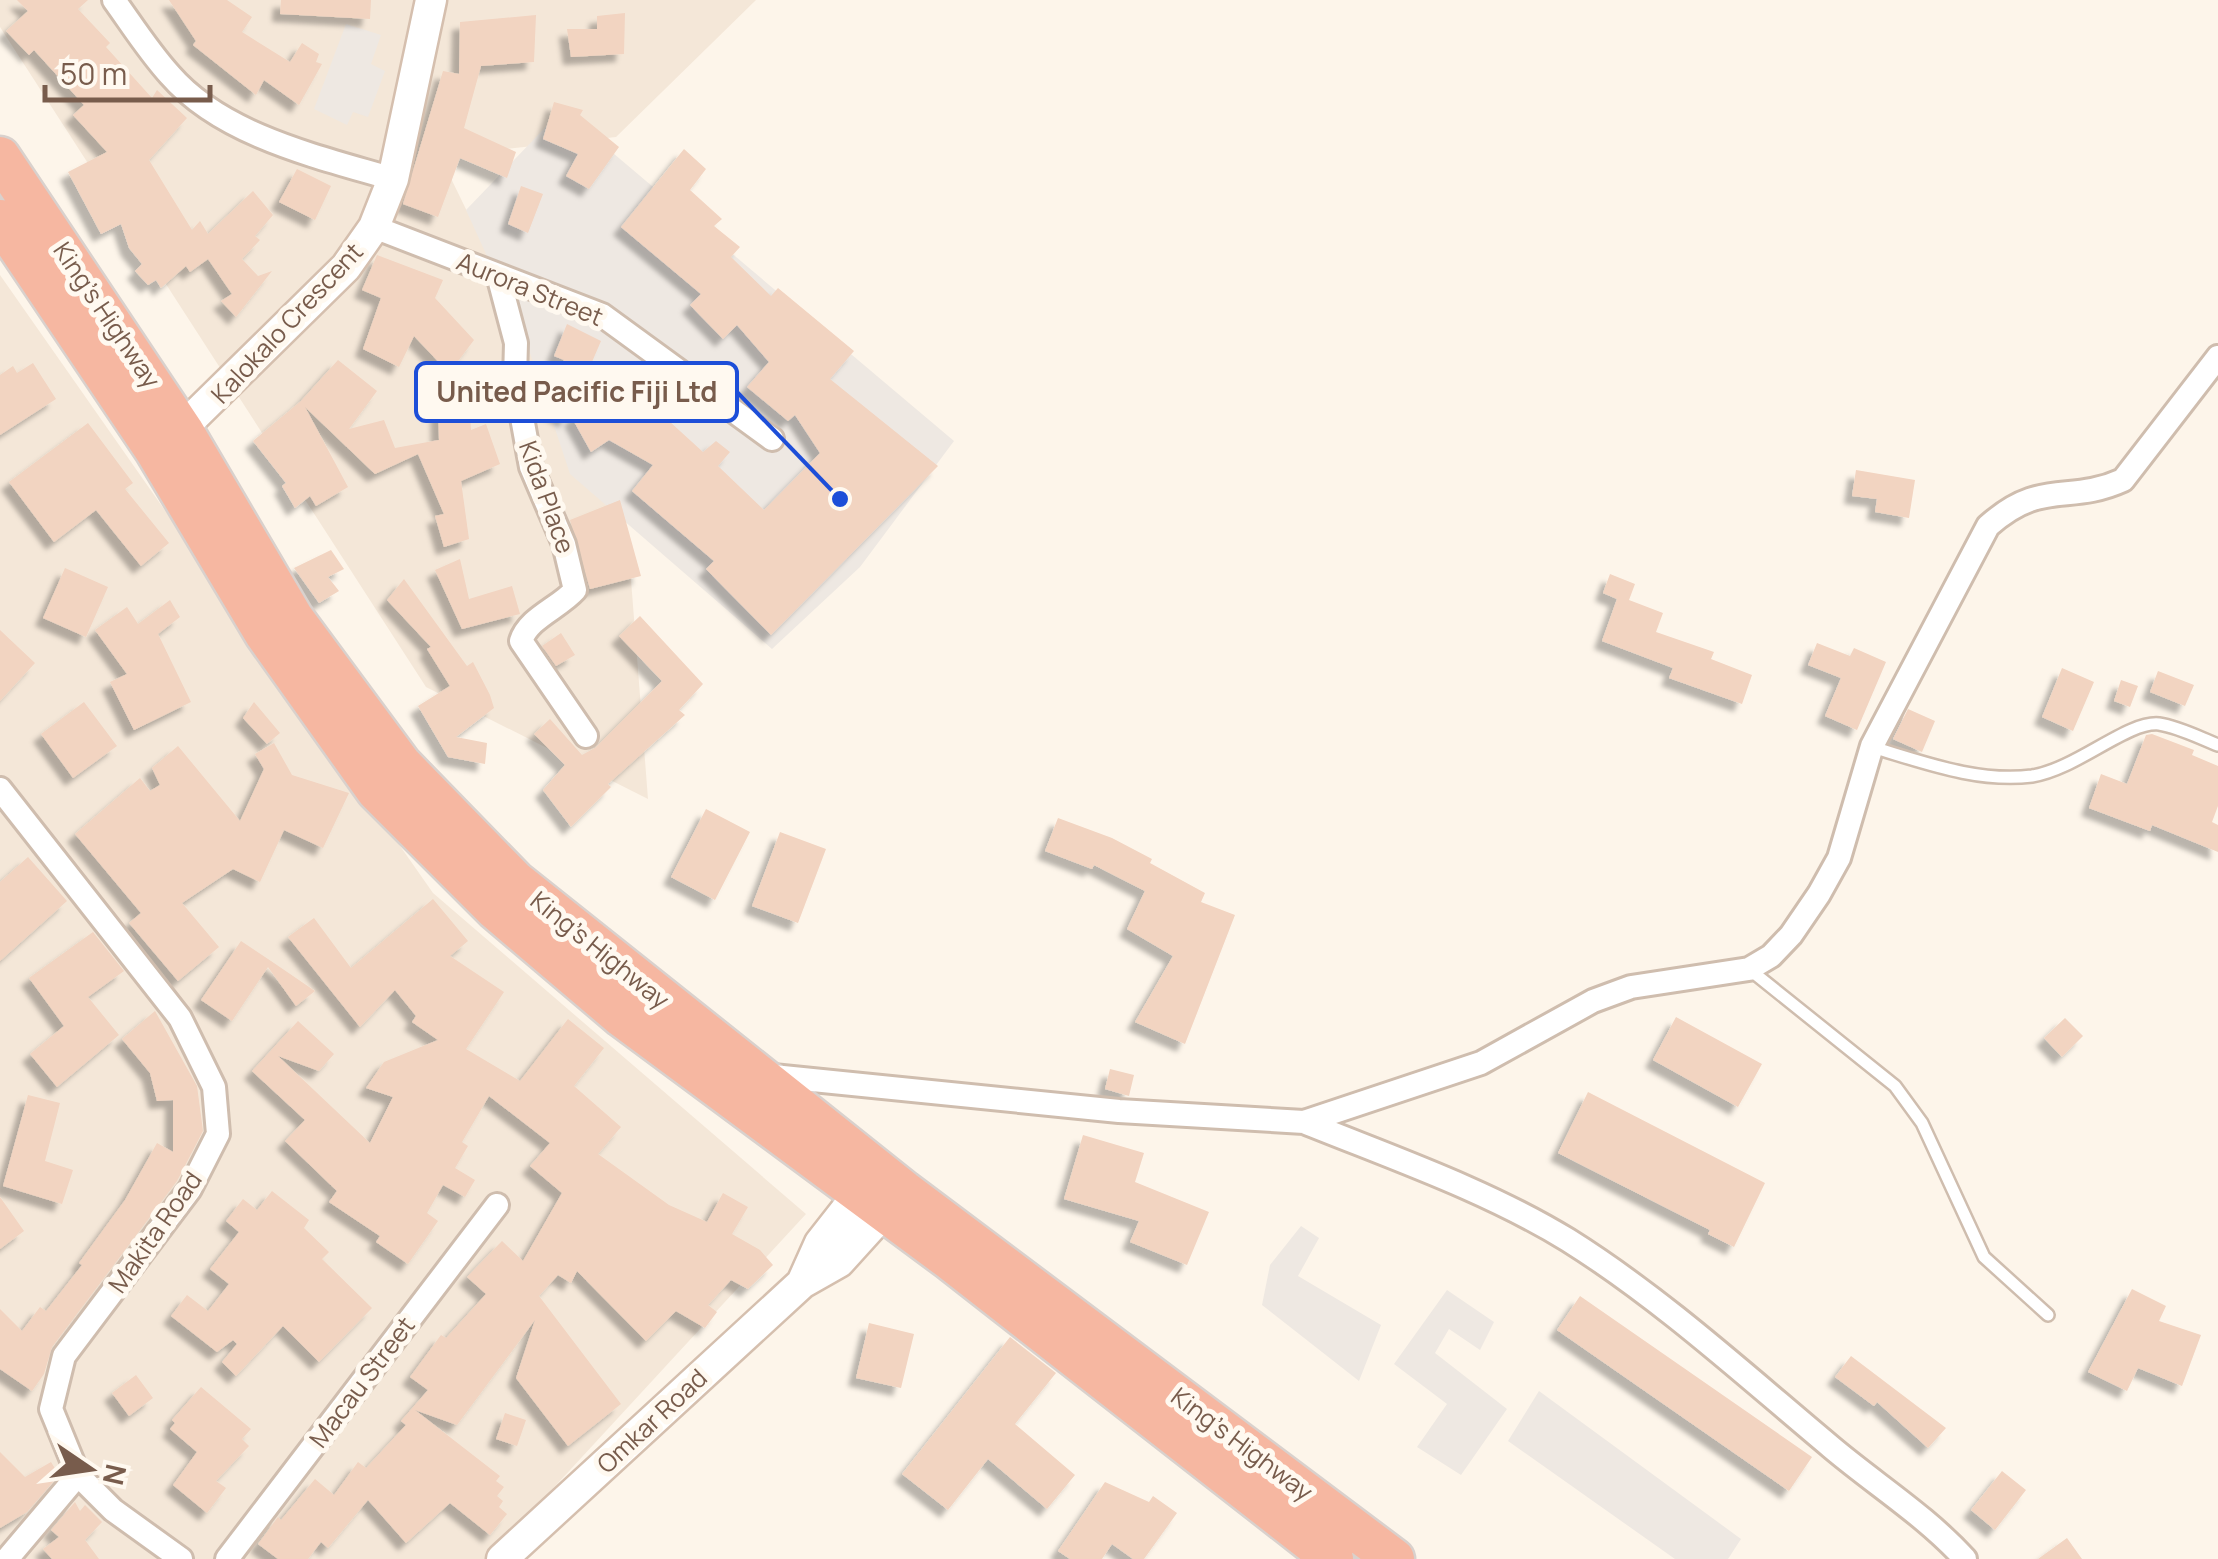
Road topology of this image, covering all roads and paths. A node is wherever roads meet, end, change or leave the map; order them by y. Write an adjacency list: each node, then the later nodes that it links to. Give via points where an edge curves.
1 (430, 0): 4 (street, Kalokalo Crescent)
2 (121, 3): 4 (street, via 172,78 224,117)
3 (0, 157): 10 (highway, King's Highway)
4 (393, 179): 6 (street, Kalokalo Crescent)
5 (0, 220): 10 (highway, King's Highway)
6 (374, 227): 7 (street, Aurora Street); 10 (street, Kalokalo Crescent, via 346,268)
7 (498, 275): 9 (street, Aurora Street, via 602,316); 11 (street, Kida Place, via 516,343 514,379 531,467 564,544 575,590 525,629 521,641)
8 (2218, 357): 13 (street, via 2123,480 2014,503 1988,526)
9 (772, 439)
10 (169, 440): 16 (highway, King's Highway, via 402,764 515,881); 18 (highway, King's Highway, via 265,634 376,790 496,910 608,1006)
11 (586, 736)
12 (2218, 745): 13 (lane, via 2170,726 2144,725 2062,769 2006,777)
13 (1872, 746): 15 (street, via 1839,858 1819,894 1792,935)
14 (0, 789): 21 (street, Makita Road, via 180,1018 214,1087 218,1134 190,1189 64,1356 50,1408)
15 (1748, 969): 17 (street, via 1632,987 1481,1062); 20 (lane, via 1896,1086 1922,1123 1984,1258)
16 (756, 1074): 17 (street, via 1119,1111); 18 (highway, King's Highway)
17 (1304, 1122): 28 (street, via 1498,1201 1570,1242 1941,1532)
18 (881, 1191): 25 (street, Omkar Road, via 839,1262 802,1283); 26 (highway, King's Highway); 27 (highway, King's Highway)
19 (497, 1205): 24 (street, Macau Street)
20 (2048, 1315)
21 (78, 1475): 22 (street, Makita Road); 23 (street)
22 (173, 1557)
23 (7, 1559)
24 (228, 1559)
25 (502, 1559)
26 (1334, 1559)
27 (1394, 1559)
28 (1965, 1559)

